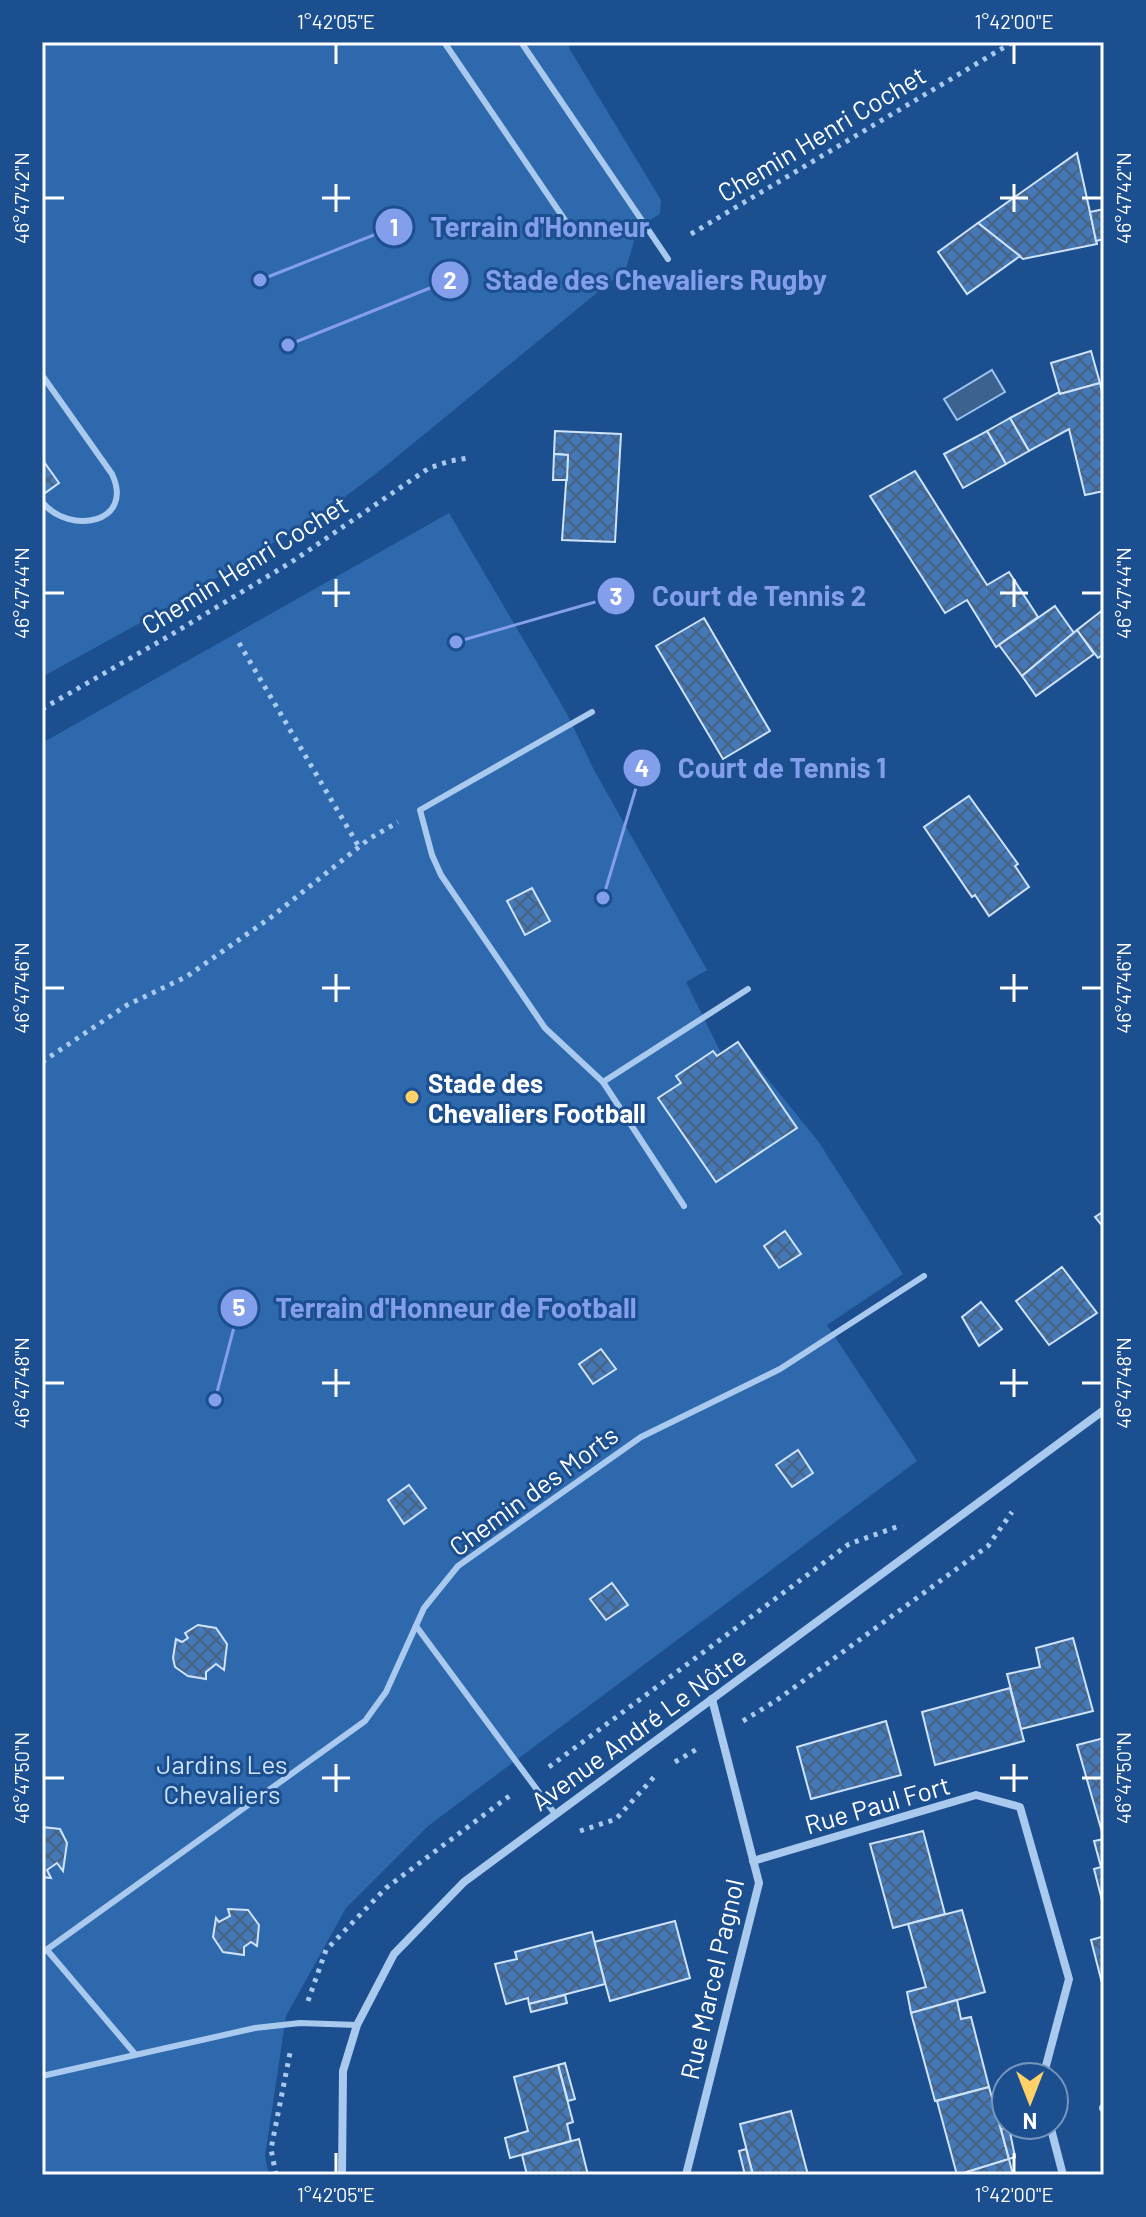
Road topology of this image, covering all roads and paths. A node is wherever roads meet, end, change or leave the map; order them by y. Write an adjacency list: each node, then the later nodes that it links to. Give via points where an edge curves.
1 (444, 42): 4 (lane)
2 (521, 42): 6 (lane)
3 (1013, 42): 5 (path, Chemin Henri Cochet)
4 (573, 232)
5 (691, 234)
6 (668, 259)
7 (42, 375): 9 (lane, via 112,474 117,493 111,510 88,522 59,517)
8 (468, 458): 11 (path, Chemin Henri Cochet, via 429,468 280,568)
9 (42, 502)
10 (239, 643): 14 (path)
11 (42, 709)
12 (592, 712): 13 (lane)
13 (420, 810): 14 (path); 17 (lane, via 441,875 545,1028)
14 (359, 847): 16 (path, via 186,977 127,1005)
15 (748, 989): 17 (lane)
16 (42, 1062)
17 (603, 1082): 18 (lane)
18 (684, 1206)
19 (924, 1276): 22 (lane, Chemin des Morts, via 780,1369 641,1437 458,1566)
20 (1104, 1410): 23 (street, Avenue André Le Nôtre)
21 (1017, 1506): 24 (path, via 988,1546 777,1700)
22 (416, 1626): 27 (lane); 30 (lane, Chemin des Morts, via 386,1692 365,1721)
23 (712, 1699): 24 (street, Rue Marcel Pagnol); 27 (street, Avenue André Le Nôtre)
24 (721, 1734): 25 (path); 29 (street, Rue Marcel Pagnol)
25 (671, 1765)
26 (658, 1773): 28 (path, via 616,1819)
27 (555, 1814): 31 (street, Avenue André Le Nôtre, via 464,1882 394,1954)
28 (573, 1834)
29 (753, 1861): 33 (street, Rue Paul Fort, via 976,1795 1020,1807 1069,1979); 37 (street, Rue Marcel Pagnol, via 759,1883)
30 (44, 1952): 32 (lane)
31 (357, 2025): 32 (lane, via 255,2028); 36 (street, Avenue André Le Nôtre, via 343,2071)
32 (135, 2054): 34 (lane)
33 (1047, 2061)
34 (42, 2076)
35 (1054, 2141): 38 (street)
36 (342, 2175)
37 (686, 2175)
38 (1063, 2175)

